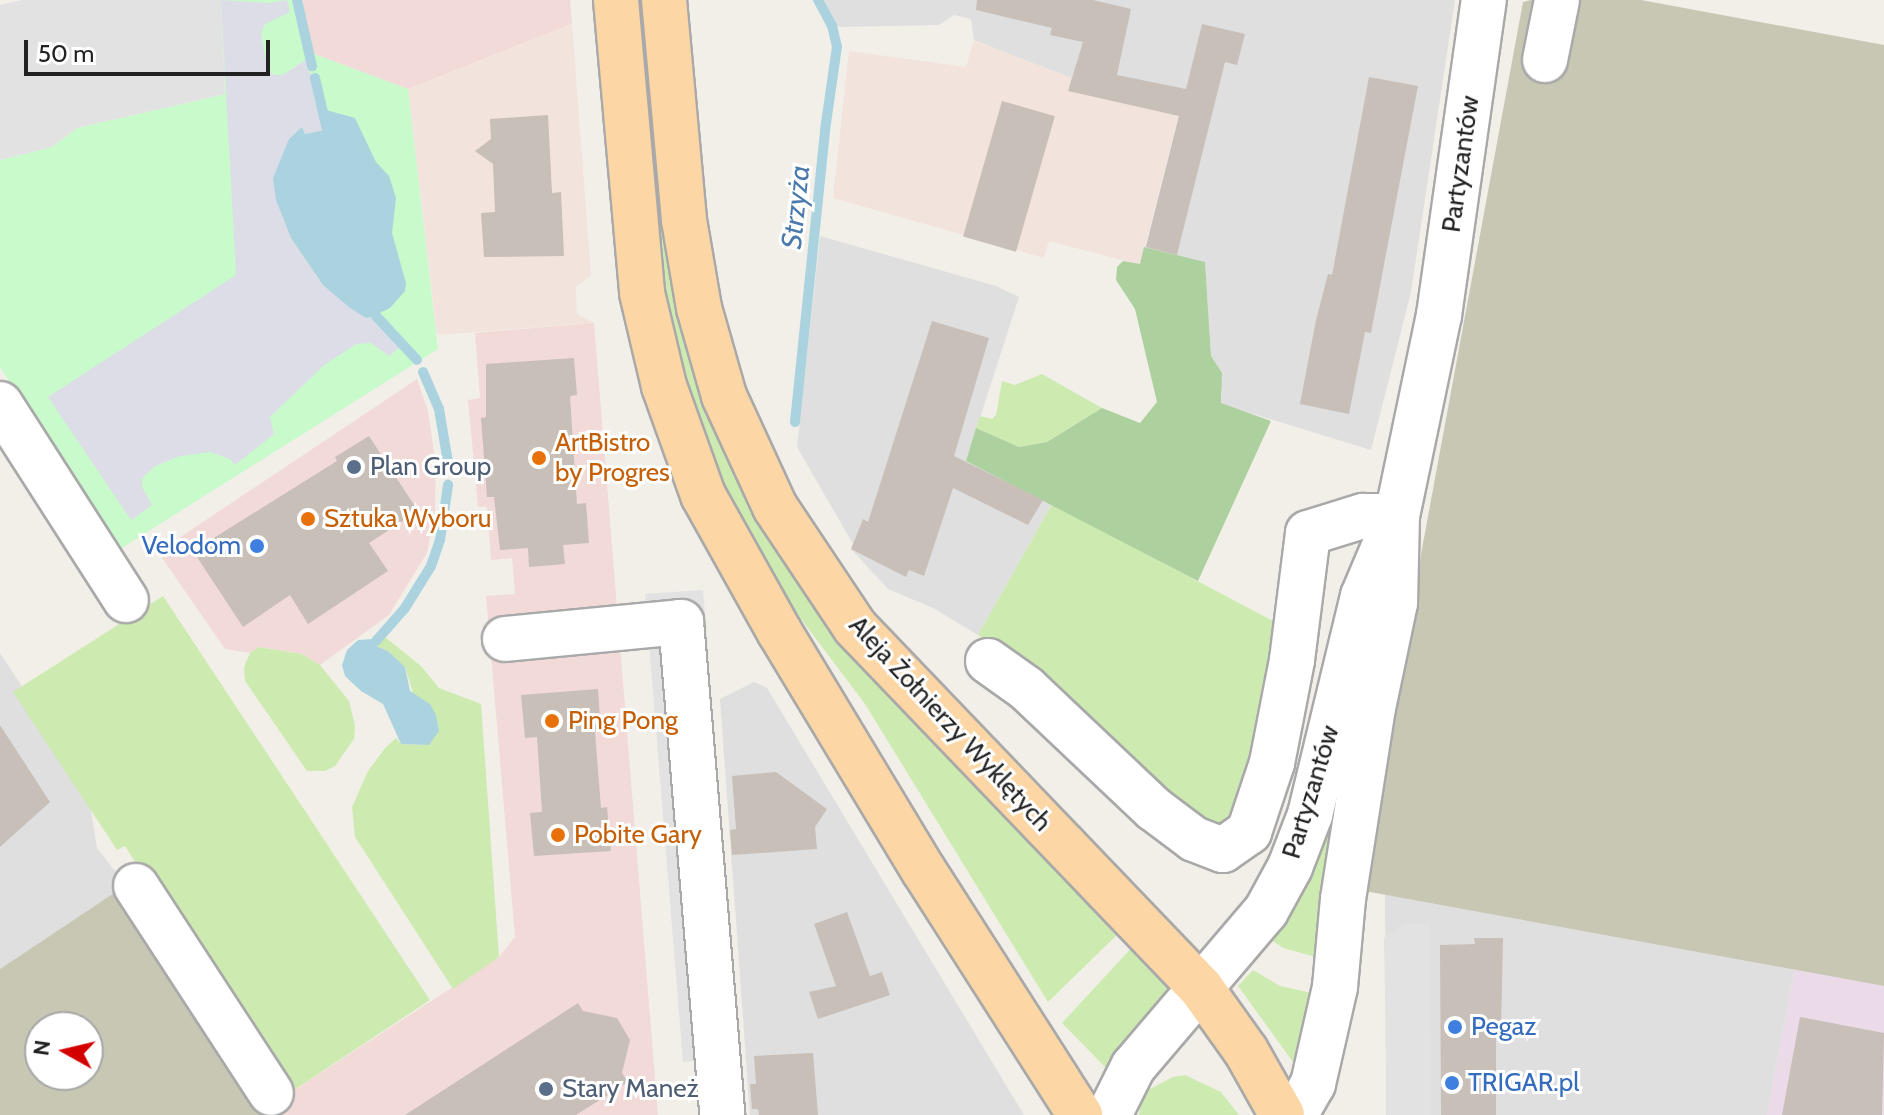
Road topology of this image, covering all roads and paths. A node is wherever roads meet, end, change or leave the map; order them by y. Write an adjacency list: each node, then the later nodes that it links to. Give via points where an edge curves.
1 (616, 0): 15 (main road, via 642,293 664,386 703,495 915,857)
2 (664, 0): 12 (main road, Aleja Żołnierzy Wyklętych, via 684,220 699,308 724,396 775,507 855,627)
3 (1484, 0): 7 (street, Partyzantów, via 1439,315)
4 (1557, 0): 5 (street)
5 (1545, 60)
6 (0, 404): 8 (street)
7 (1397, 516): 10 (street, via 1363,516 1308,533 1272,763 1249,832 1223,850 1194,839 1154,809 1026,688); 12 (street, Partyzantów, via 1363,596 1310,815 1290,867 1266,911); 18 (street, Partyzantów, via 1395,603 1343,899 1335,987 1313,1084)
8 (126, 600)
9 (505, 639): 14 (street, via 681,622)
10 (988, 661)
11 (136, 886): 13 (street)
12 (1201, 988): 16 (street, Partyzantów, via 1133,1067); 17 (main road, Aleja Żołnierzy Wyklętych, via 1246,1051)
13 (271, 1093)
14 (722, 1115)
15 (1080, 1115)
16 (1109, 1115)
17 (1282, 1115)
18 (1295, 1115)

